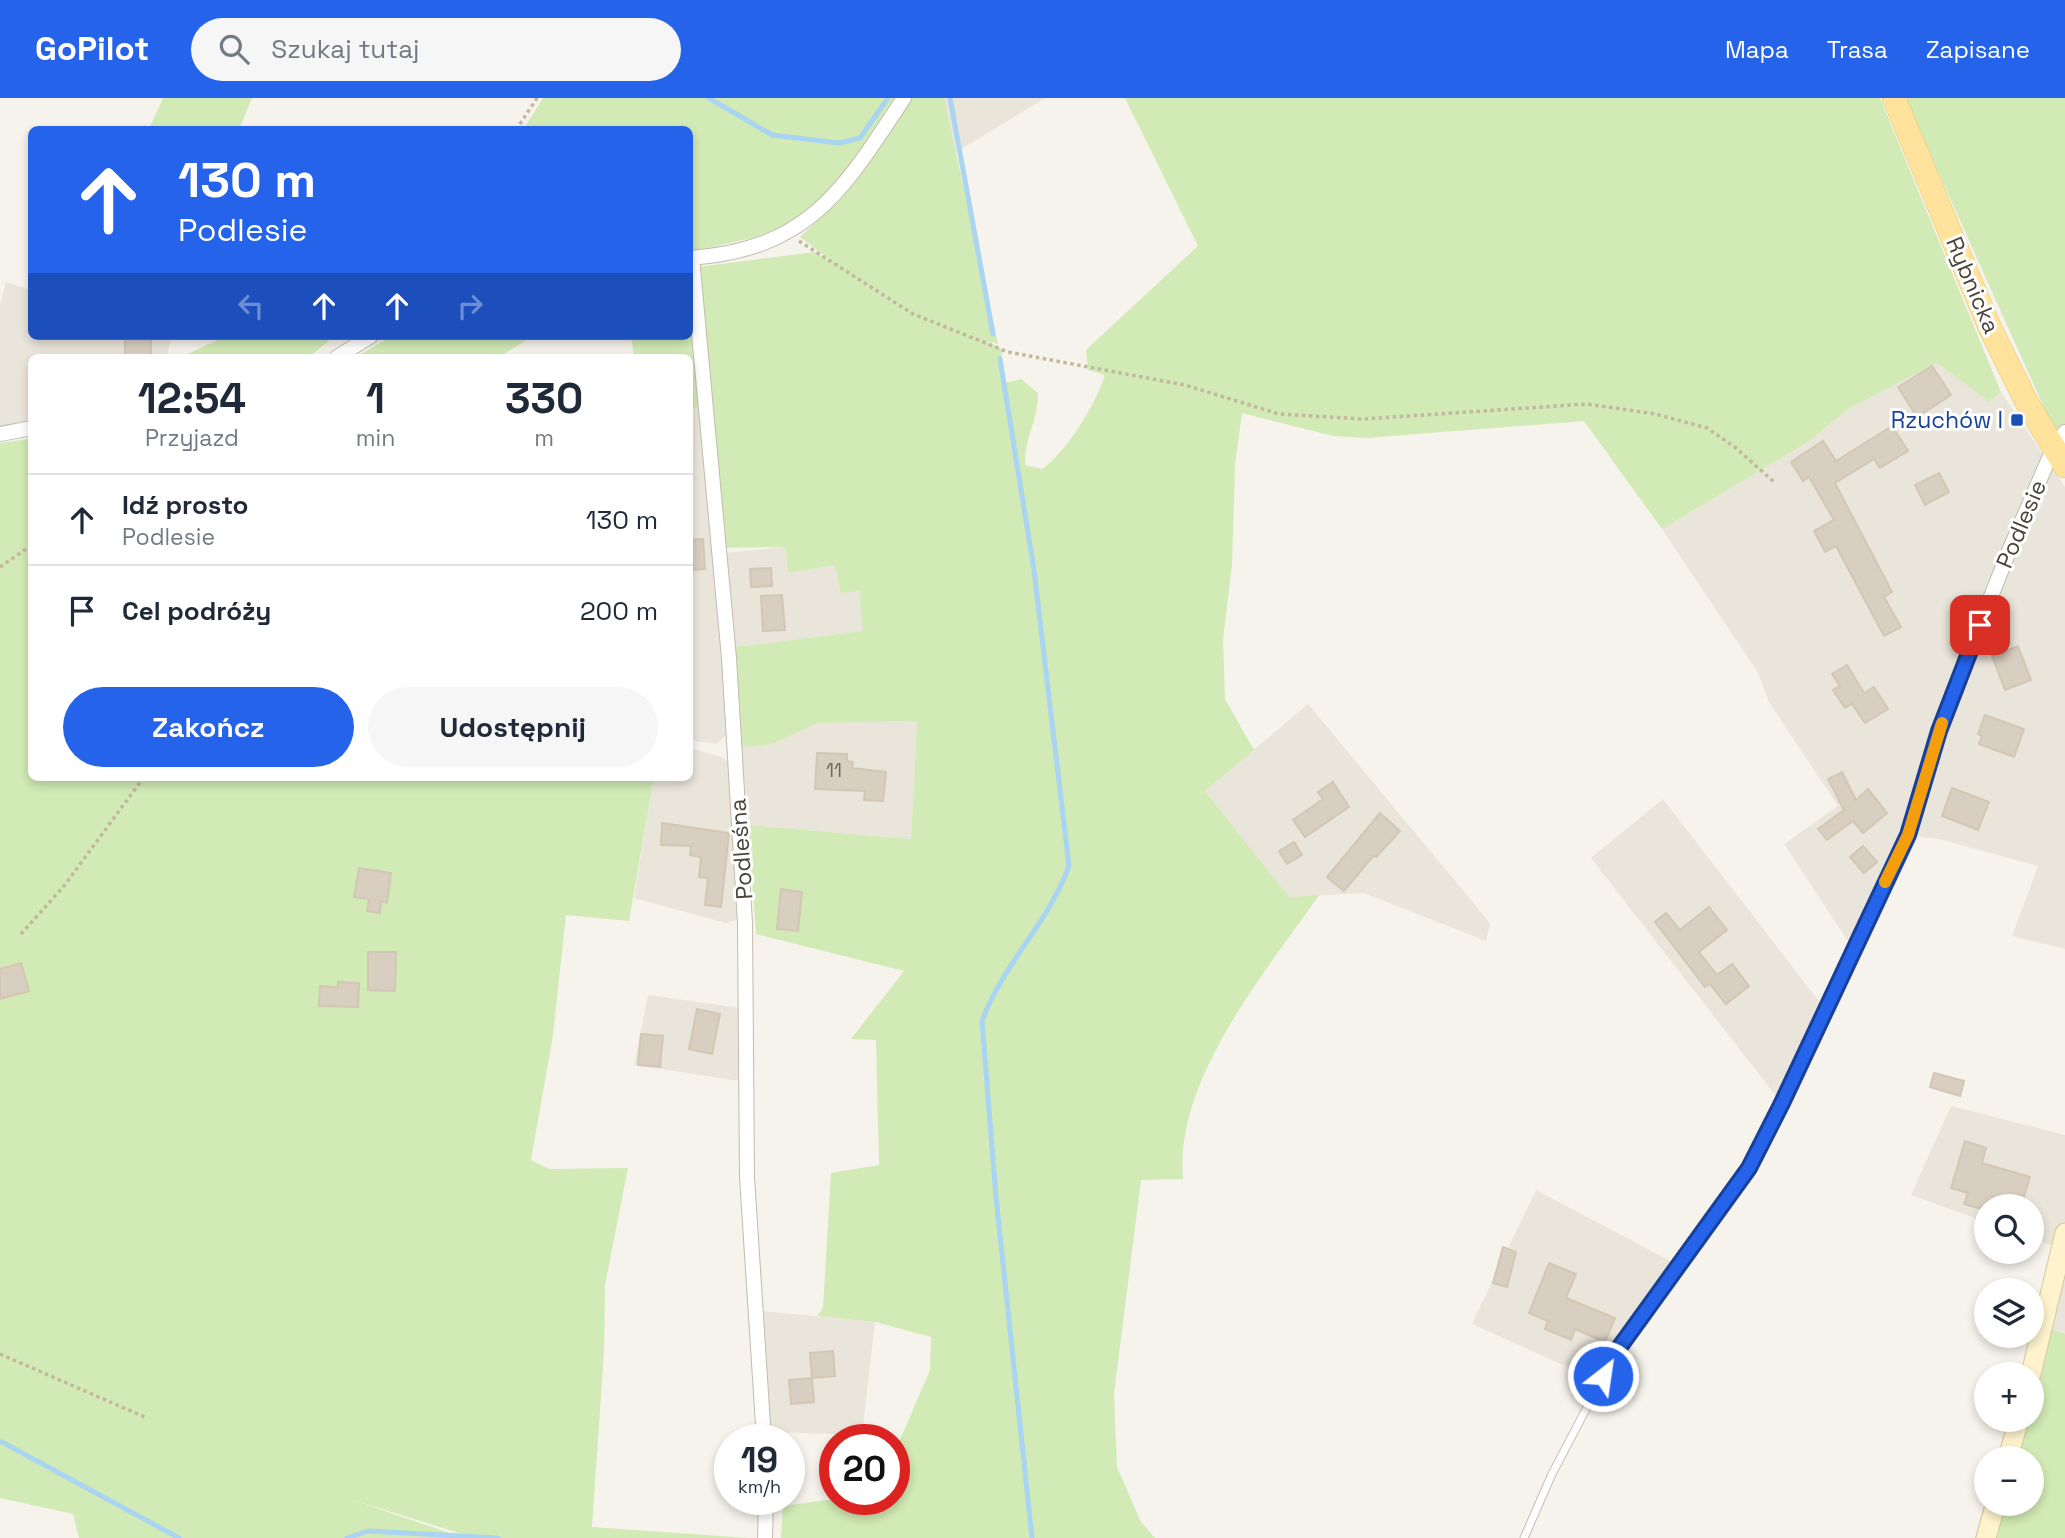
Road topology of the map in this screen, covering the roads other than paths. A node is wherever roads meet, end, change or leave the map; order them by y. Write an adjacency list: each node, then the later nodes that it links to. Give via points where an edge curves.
1 (904, 98): 3 (street, via 845,185 815,216 789,234 719,256)
2 (1894, 98): 9 (main road, Rybnicka, via 1990,328 2026,401)
3 (693, 258)
4 (693, 279): 13 (street, Podleśna, via 729,658 744,897 747,1177)
5 (365, 340): 6 (street)
6 (342, 354)
7 (28, 429): 8 (street)
8 (0, 434)
9 (2061, 449): 10 (street, Podlesie, via 2009,551 1939,731 1908,835)
10 (1782, 1103): 17 (lane, via 1749,1168 1616,1352)
11 (2065, 1233): 12 (main road)
12 (2034, 1362)
13 (763, 1424)
14 (766, 1515): 16 (street)
15 (1992, 1516): 18 (main road)
16 (765, 1538)
17 (1524, 1538)
18 (1986, 1538)

